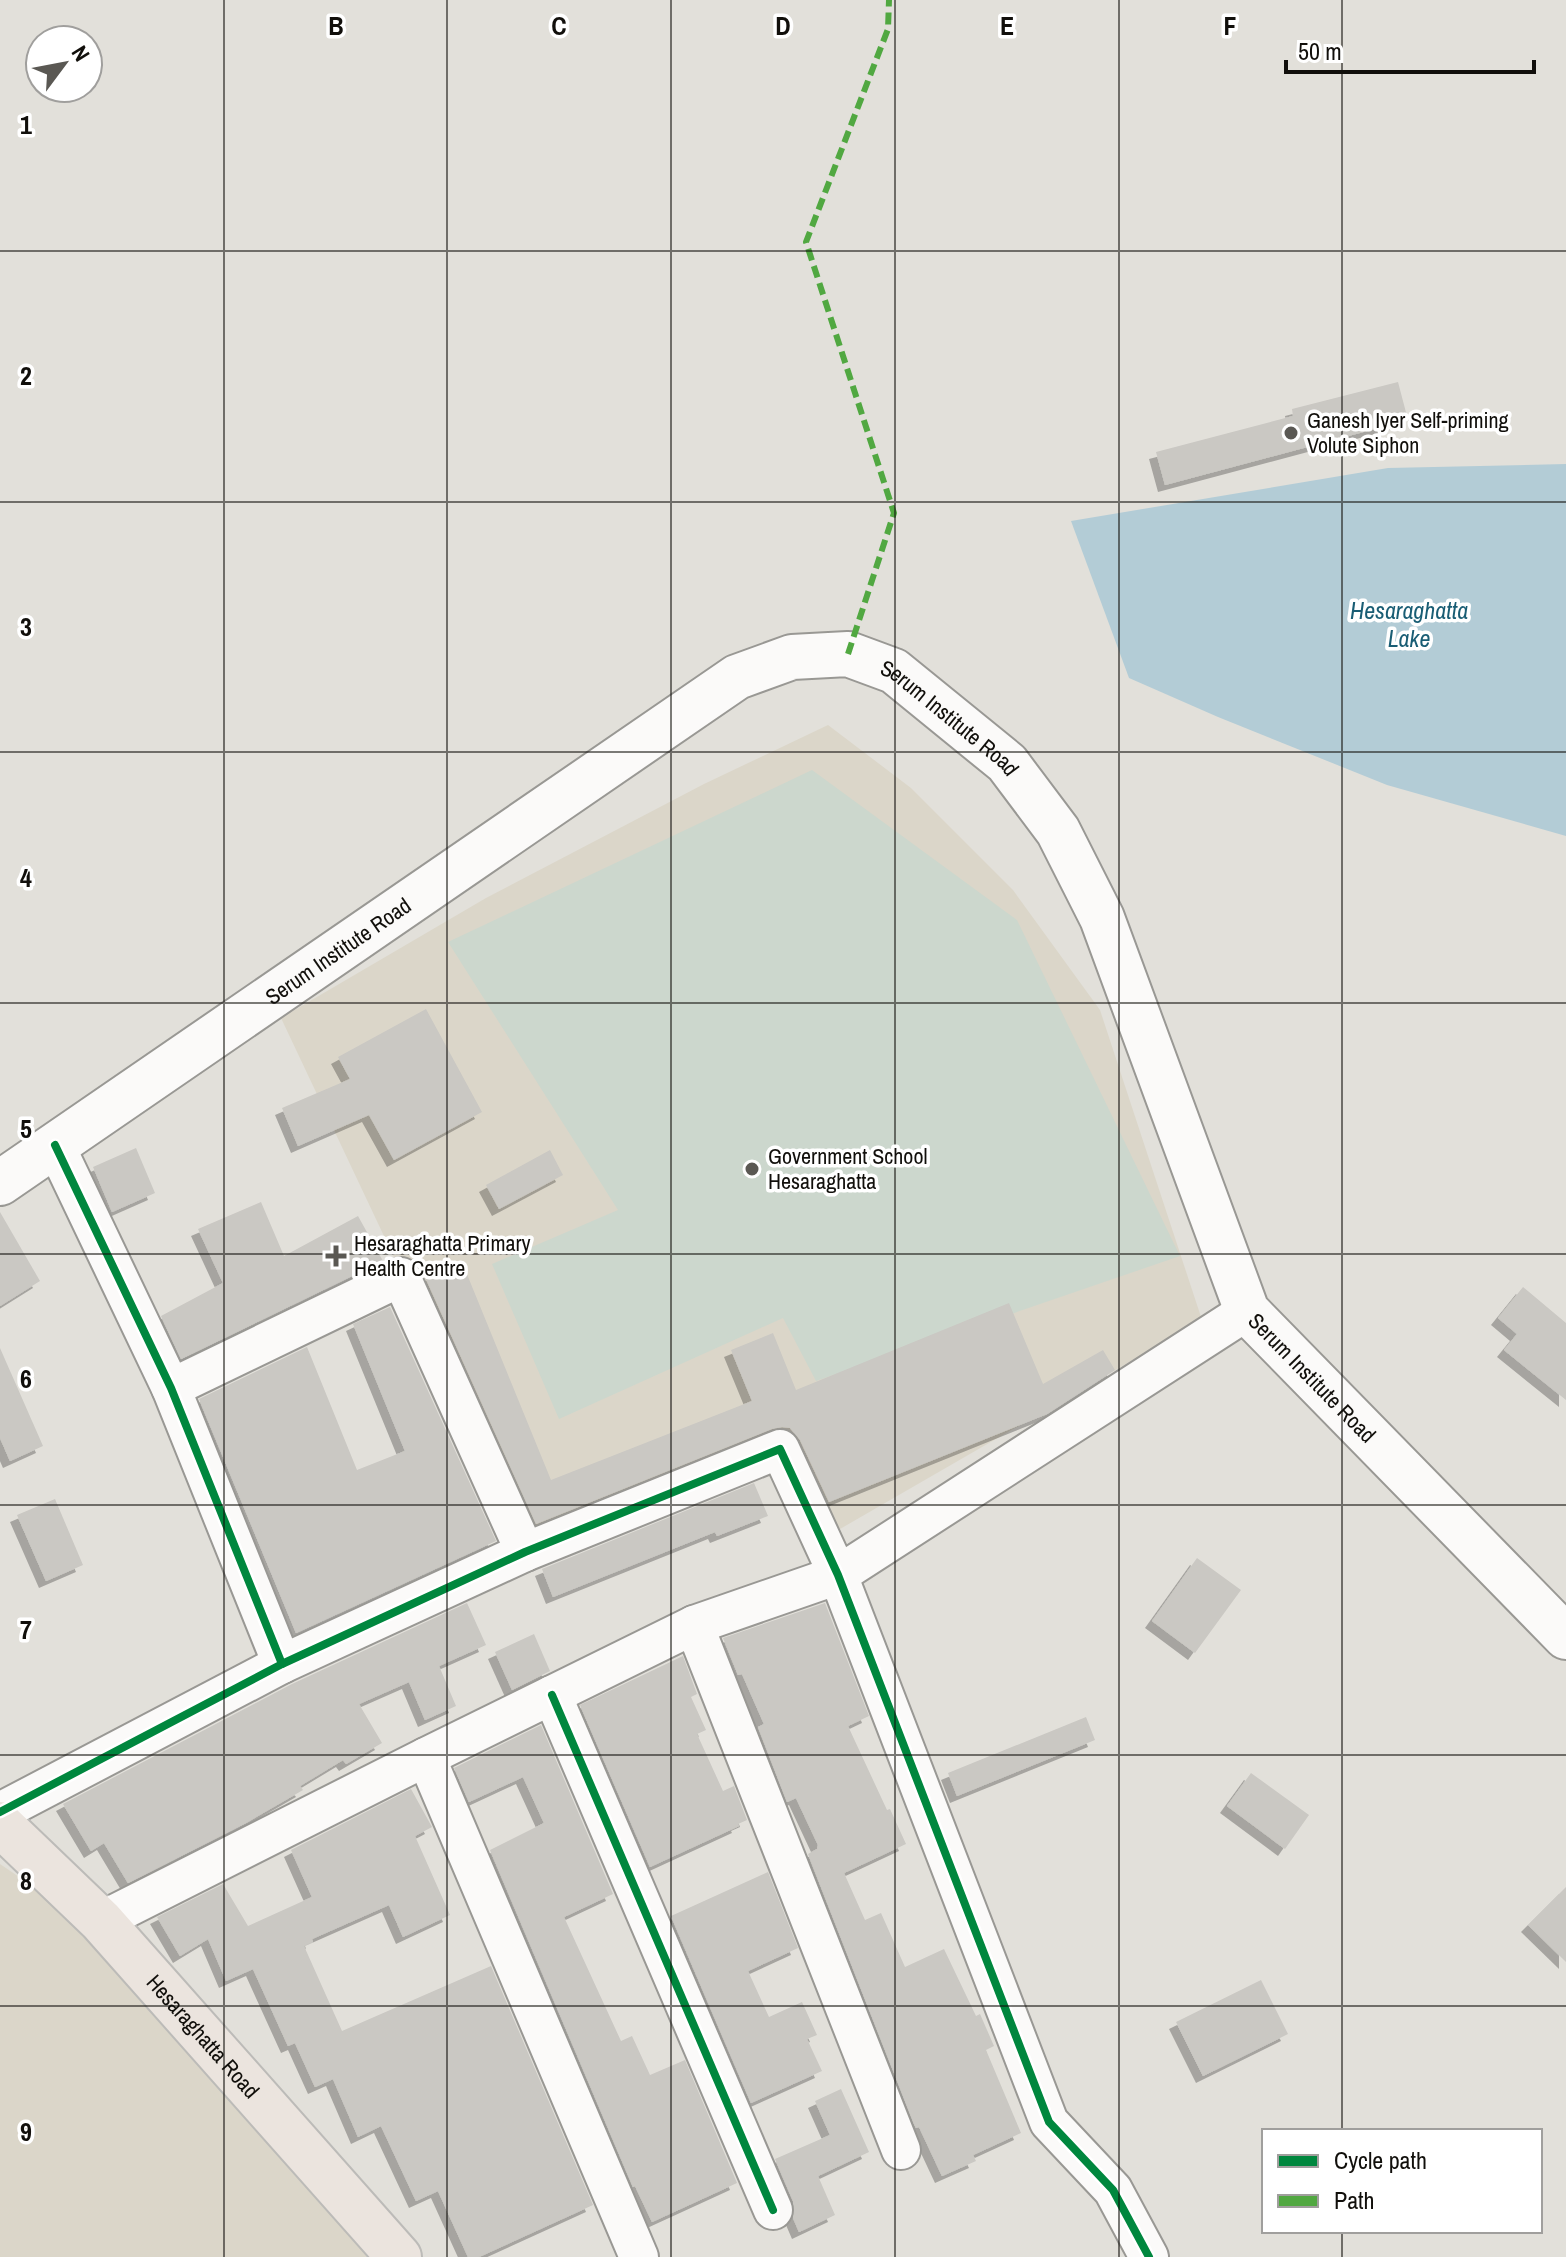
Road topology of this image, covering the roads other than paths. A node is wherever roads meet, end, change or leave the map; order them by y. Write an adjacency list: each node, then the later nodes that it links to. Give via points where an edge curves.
1 (55, 1145): 2 (main road, Serum Institute Road); 3 (main road, Serum Institute Road, via 737,677 792,657 848,654 894,671 997,754 1058,831 1102,918); 4 (street)
2 (0, 1183)
3 (1247, 1311): 6 (street); 8 (main road, Serum Institute Road)
4 (171, 1388): 5 (street, via 401,1277); 9 (street)
5 (525, 1552): 6 (street, via 780,1449); 9 (street)
6 (838, 1575): 7 (street); 19 (street, via 1049,2122 1113,2190)
7 (694, 1625): 10 (street); 15 (street)
8 (1566, 1637)
9 (282, 1664): 12 (street)
10 (552, 1695): 11 (street); 16 (street)
11 (426, 1757): 14 (street); 18 (street)
12 (0, 1812)
13 (0, 1824): 14 (main road, Hesaraghatta Road)
14 (101, 1921): 17 (main road, Hesaraghatta Road)
15 (901, 2150)
16 (773, 2210)
17 (399, 2257)
18 (639, 2257)
19 (1149, 2257)

